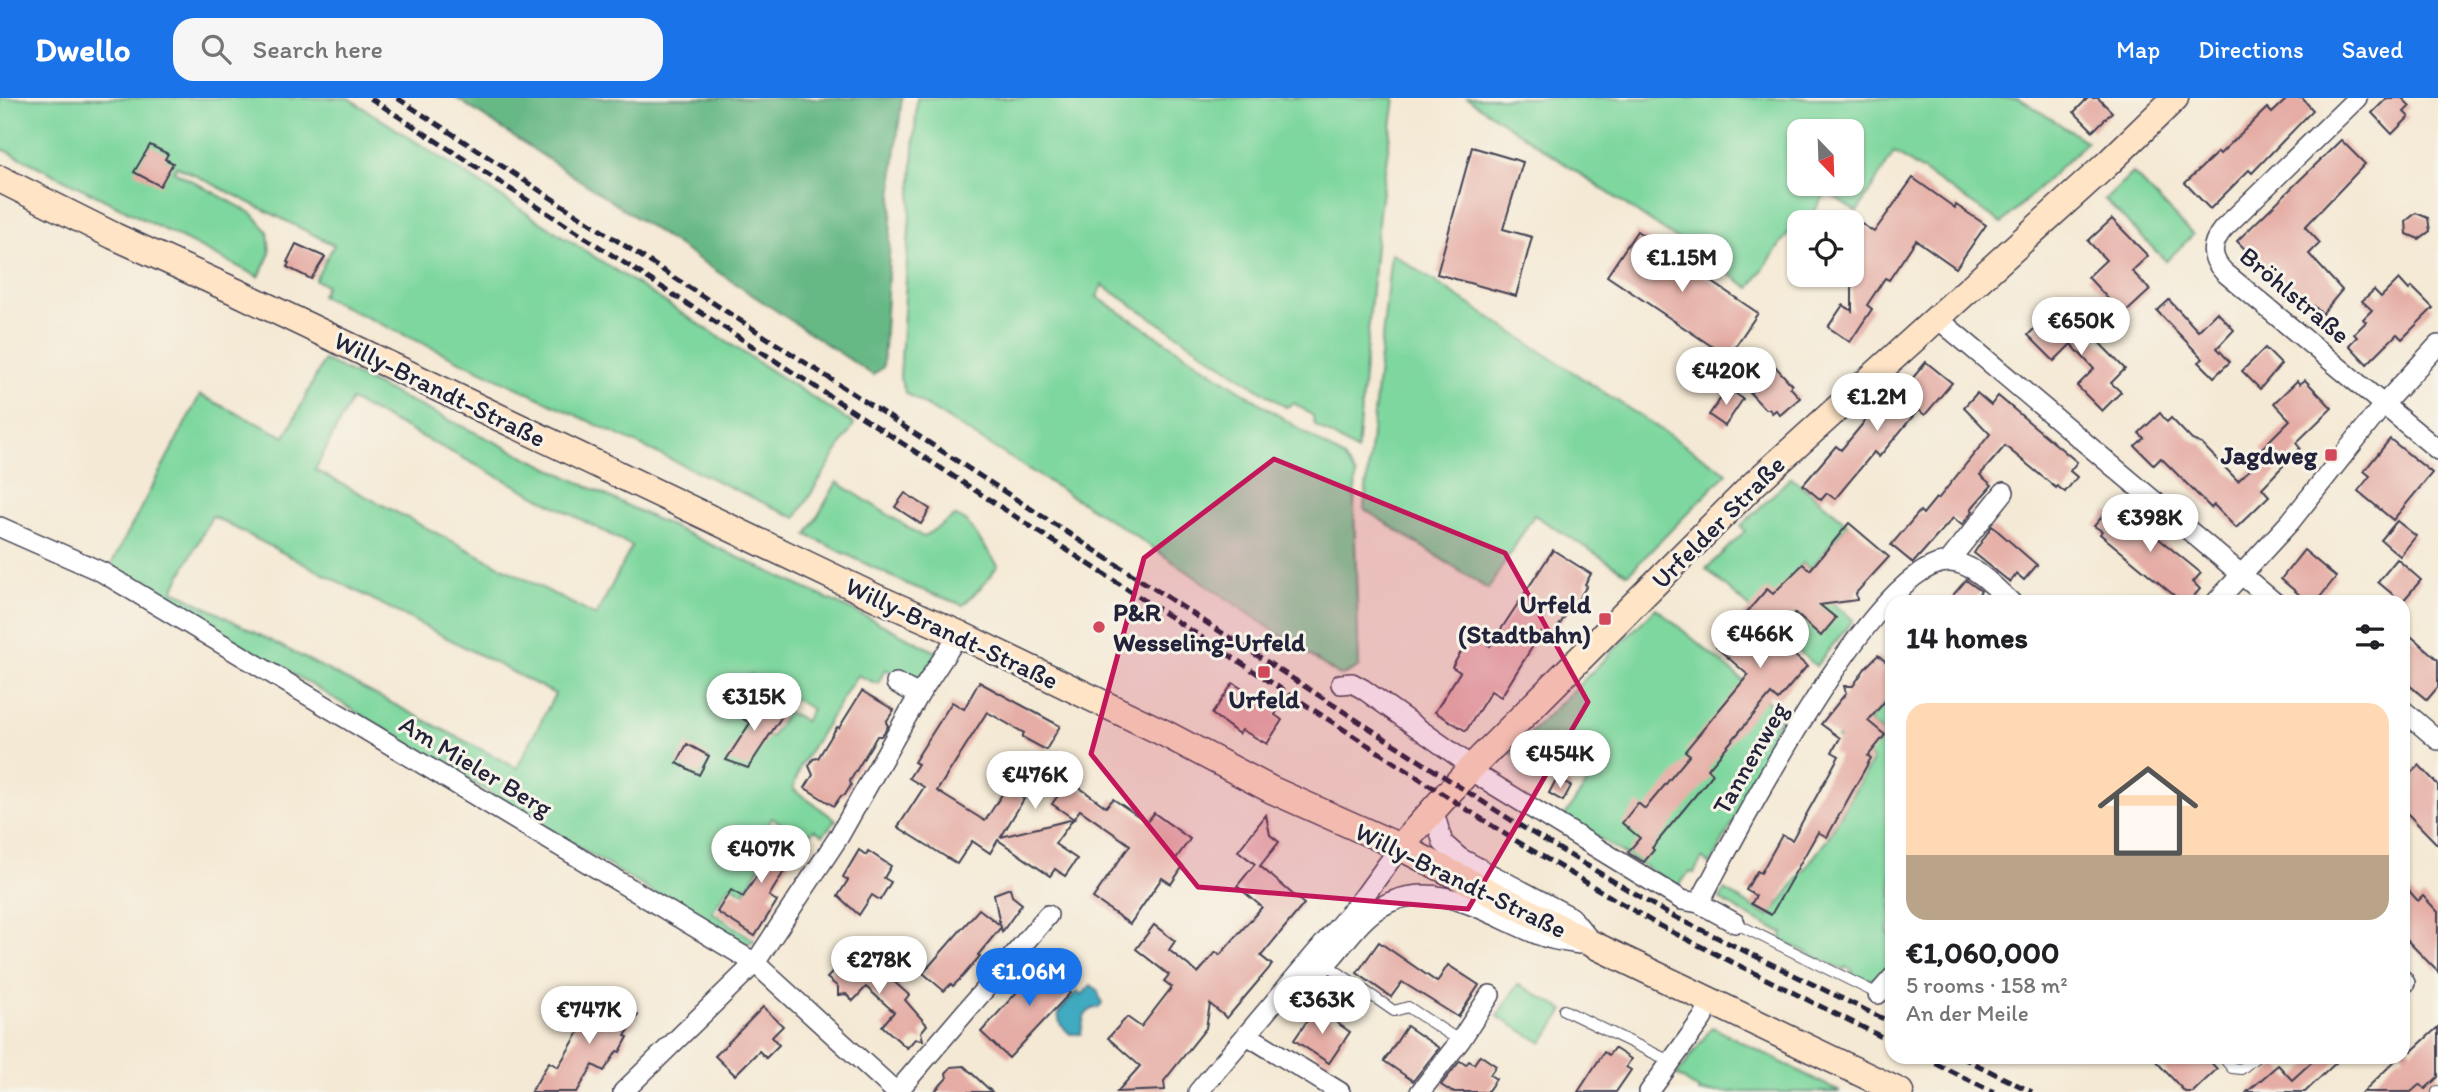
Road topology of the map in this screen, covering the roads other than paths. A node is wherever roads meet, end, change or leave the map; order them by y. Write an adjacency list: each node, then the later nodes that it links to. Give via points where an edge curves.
1 (2175, 98): 4 (main road, Urfelder Straße)
2 (2357, 98): 6 (street, Bröhlstraße, via 2223,229 2212,252 2224,272)
3 (0, 179): 17 (main road, Willy-Brandt-Straße)
4 (1937, 318): 11 (street); 23 (main road, Urfelder Straße, via 1754,484)
5 (2438, 345): 6 (street)
6 (2384, 404): 7 (street); 11 (street, via 2290,522)
7 (2438, 450)
8 (2004, 492): 10 (street, Tannenweg)
9 (0, 527): 30 (street, Am Mieler Berg, via 102,572)
10 (1948, 562): 12 (street, Tannenweg, via 1932,567); 13 (street, via 1972,568)
11 (2241, 574): 14 (street); 15 (street)
12 (1897, 595)
13 (2003, 595)
14 (2222, 595)
15 (2266, 595)
16 (1885, 608): 26 (street, Tannenweg, via 1860,635 1795,728)
17 (959, 634): 20 (street); 25 (main road, Willy-Brandt-Straße, via 1272,790)
18 (896, 683): 20 (street)
19 (1341, 684): 23 (street, via 1363,688)
20 (919, 695): 30 (street, via 838,838)
21 (2410, 716): 22 (street)
22 (2438, 740)
23 (1470, 769): 24 (main road, Urfelder Straße); 26 (street, via 1682,900)
24 (1433, 809): 25 (main road, Urfelder Straße); 29 (street, via 1443,843 1460,858 1571,917)
25 (1400, 847): 29 (main road, Willy-Brandt-Straße); 35 (street)
26 (1699, 903): 28 (street)
27 (1048, 915): 44 (street)
28 (1735, 923): 34 (lane)
29 (1594, 945): 31 (street, via 1540,936 1464,902 1422,894 1380,907); 36 (main road, Willy-Brandt-Straße)
30 (755, 963): 43 (street); 44 (street, Am Mieler Berg)
31 (1326, 964): 35 (street); 39 (lane, via 1394,1011 1408,1007)
32 (1885, 986): 34 (street)
33 (1490, 995): 39 (street)
34 (1878, 995)
35 (1277, 1000): 38 (street)
36 (1712, 1002): 40 (street); 49 (main road, Willy-Brandt-Straße)
37 (1564, 1010): 40 (lane)
38 (1247, 1035): 45 (street); 46 (street)
39 (1460, 1041): 47 (street)
40 (1670, 1061): 48 (street)
41 (2229, 1064): 42 (lane, via 2241,1069)
42 (2247, 1064)
43 (622, 1092)
44 (896, 1092)
45 (1198, 1092)
46 (1340, 1092)
47 (1420, 1092)
48 (1649, 1092)
49 (1900, 1092)

